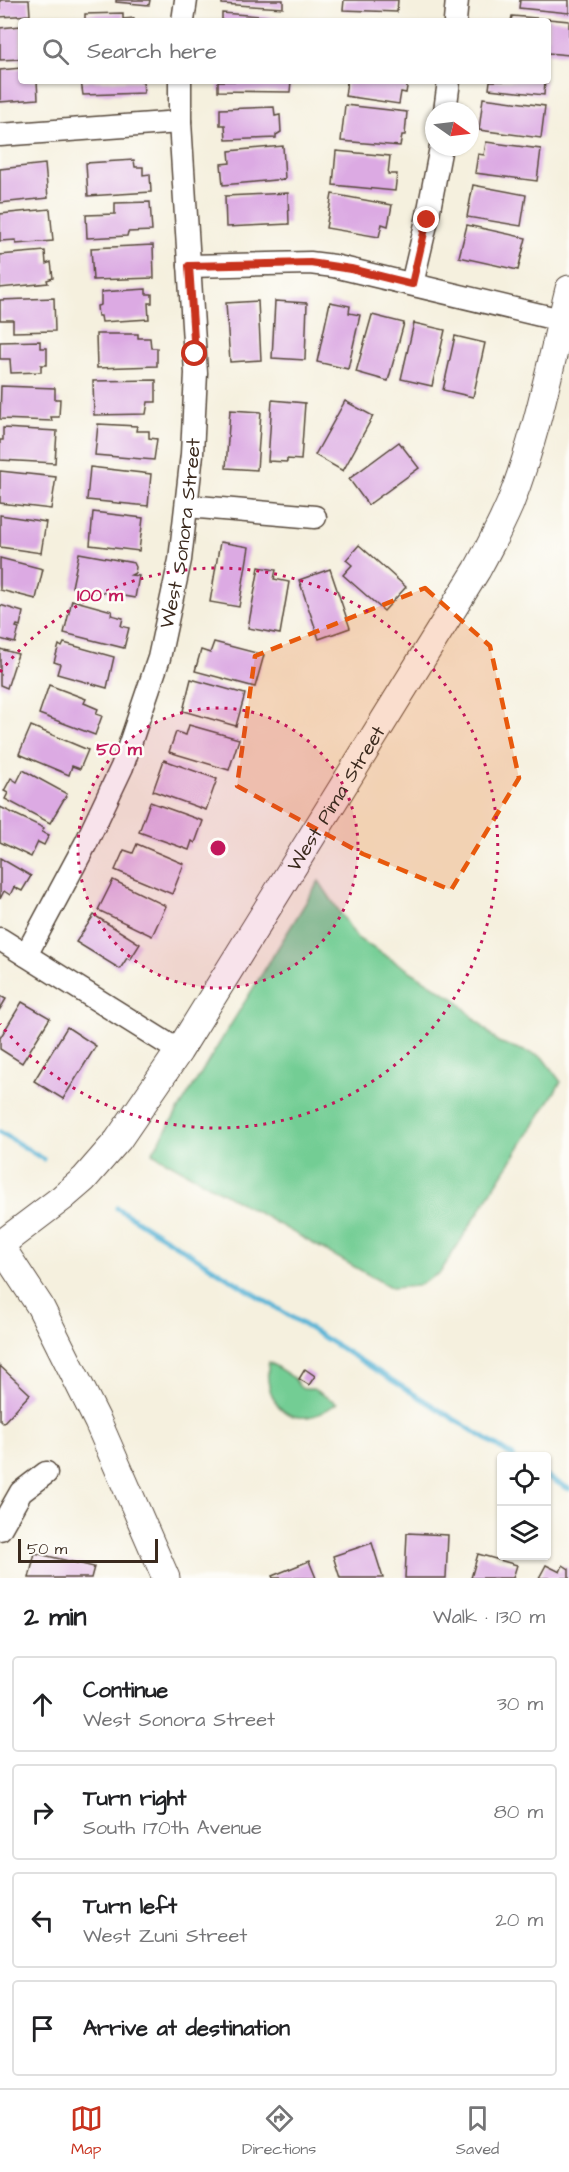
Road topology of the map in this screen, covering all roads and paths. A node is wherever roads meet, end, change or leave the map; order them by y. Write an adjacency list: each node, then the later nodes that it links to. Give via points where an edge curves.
1 (186, 0): 3 (street)
2 (457, 0): 4 (street)
3 (183, 18)
4 (455, 18)
5 (180, 84): 8 (street, West Sonora Street)
6 (448, 84): 7 (street)
7 (446, 102)
8 (180, 122): 9 (street); 11 (street, West Sonora Street)
9 (0, 135)
10 (439, 156): 12 (street)
11 (189, 266): 12 (street, via 310,263); 15 (street, West Sonora Street, via 196,373)
12 (412, 284): 14 (street)
13 (569, 289): 14 (street, West Pima Street)
14 (561, 320): 19 (street, West Pima Street, via 520,476 495,537)
15 (187, 506): 16 (street); 18 (street, West Sonora Street, via 159,658 122,767)
16 (315, 517)
17 (0, 939): 18 (street)
18 (26, 956): 19 (street)
19 (179, 1051): 20 (street, West Pima Street, via 96,1166 62,1198)
20 (0, 1245): 23 (street, via 40,1306 98,1422)
21 (46, 1473): 22 (street, via 21,1492)
22 (0, 1529)
23 (166, 1578)

